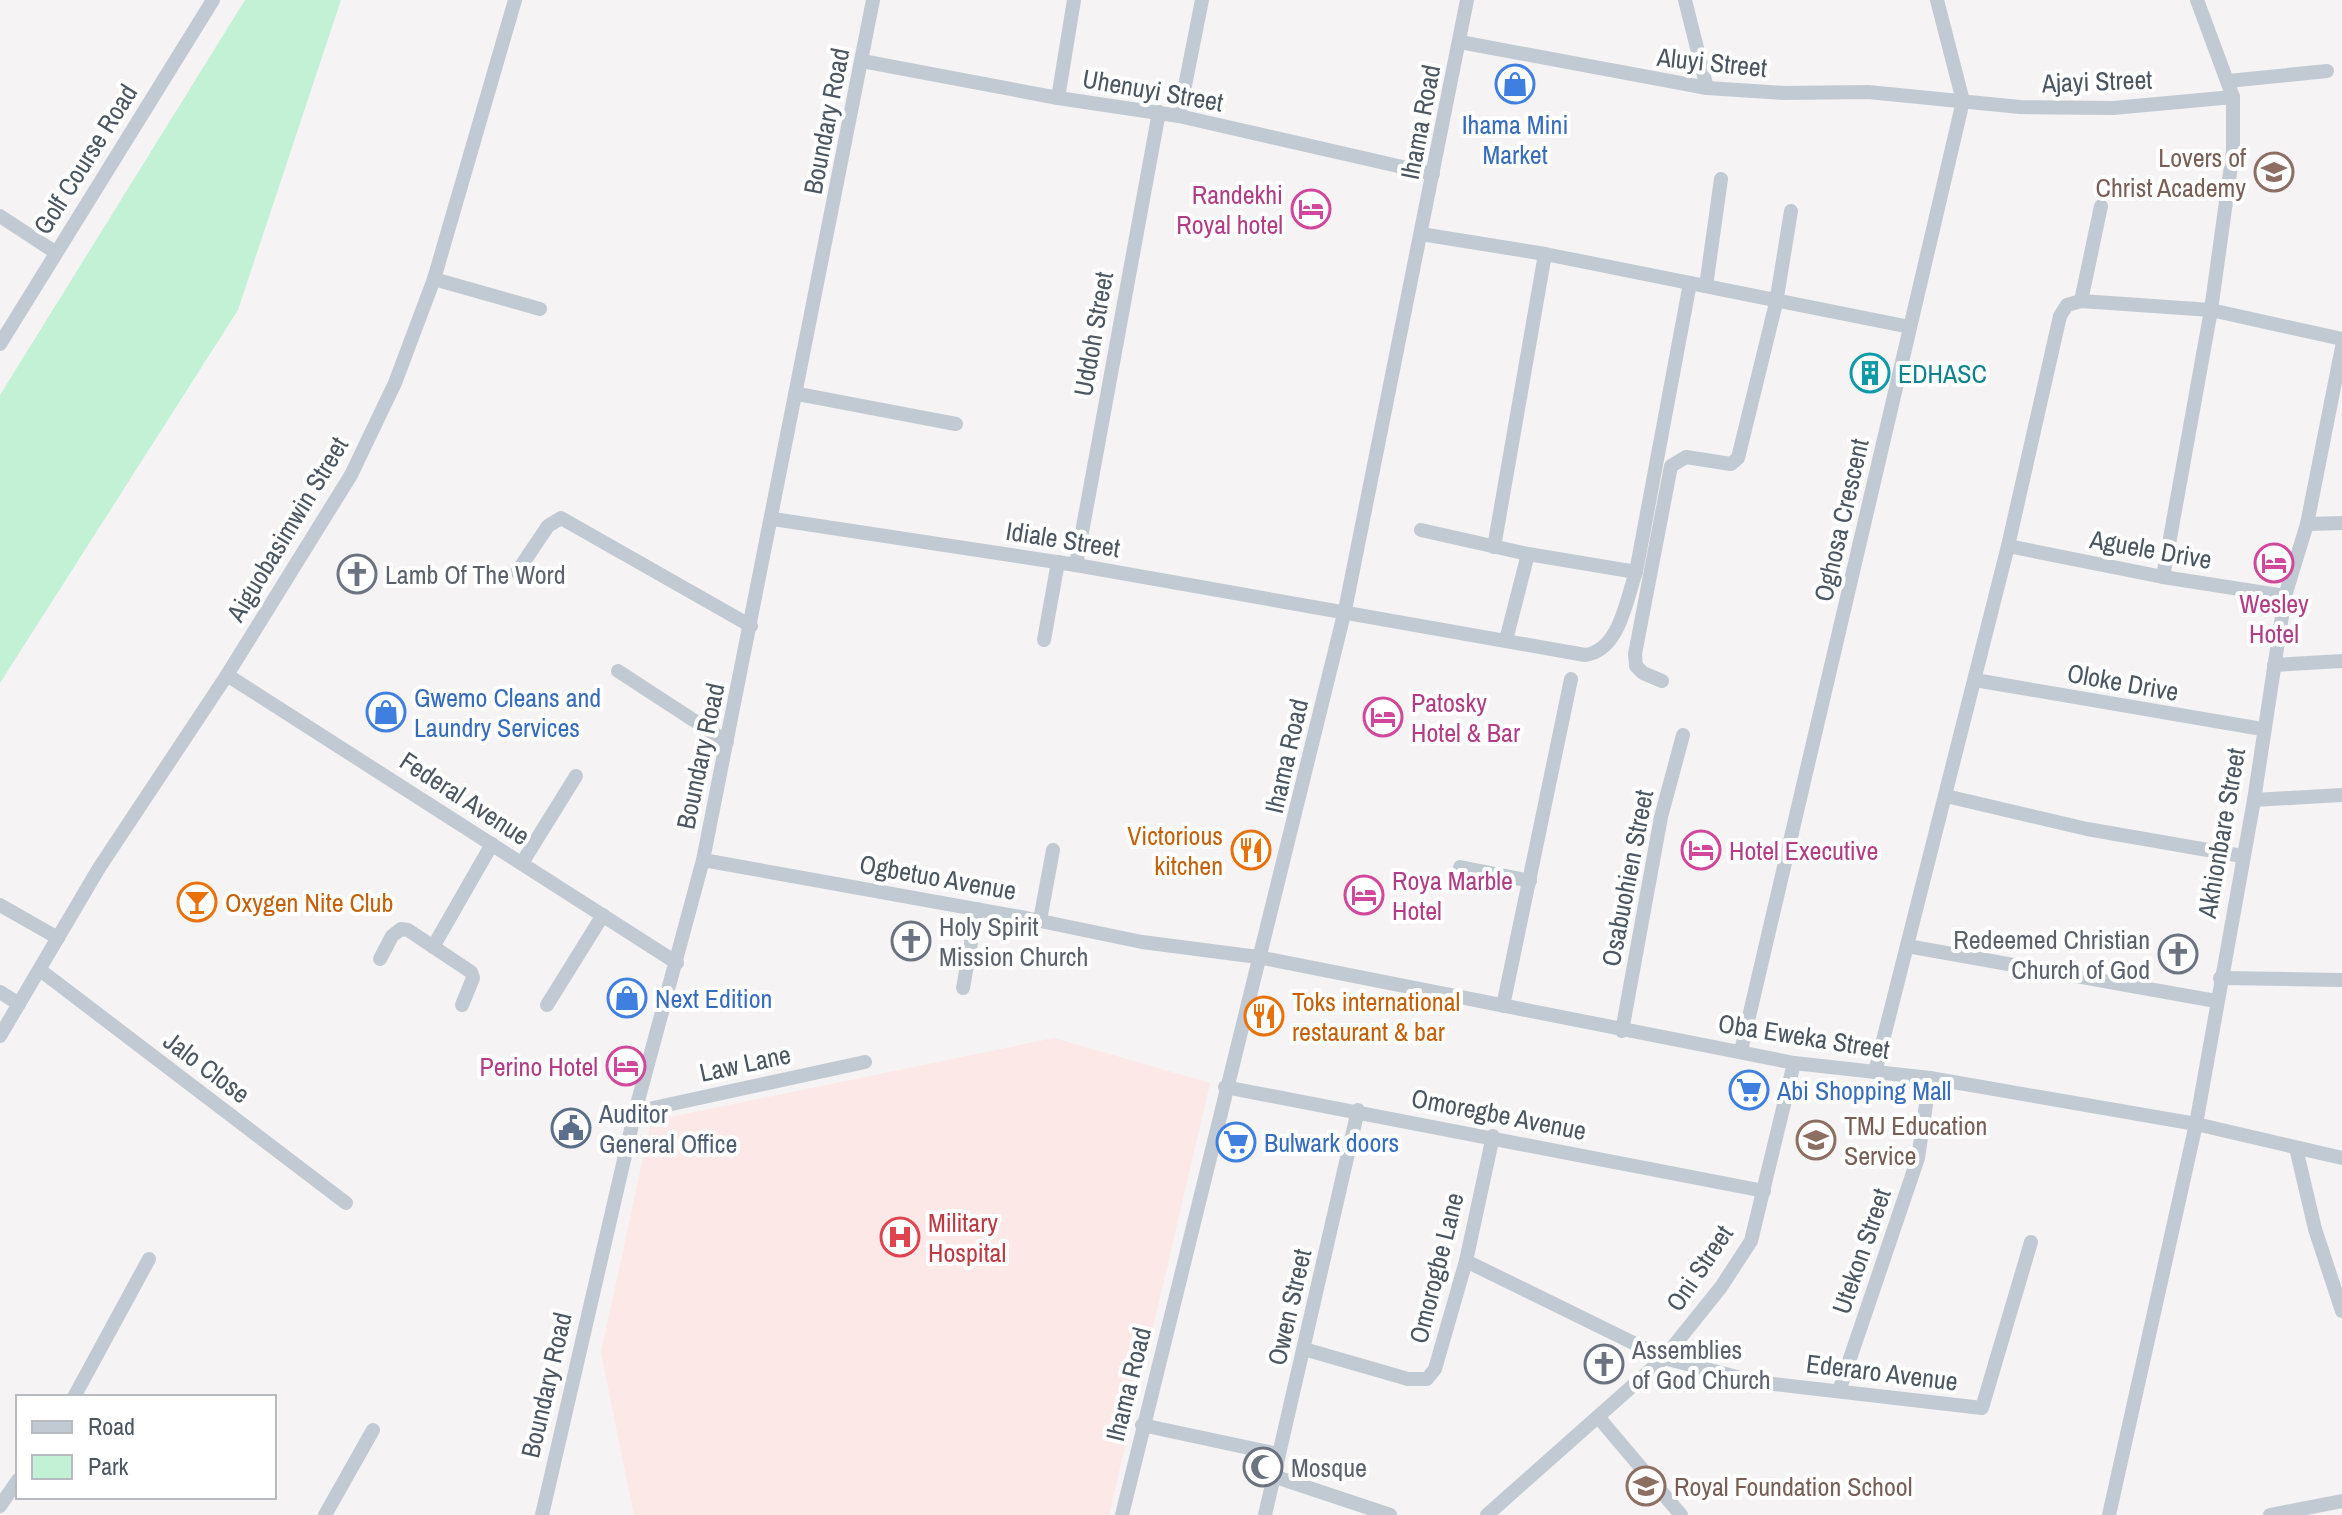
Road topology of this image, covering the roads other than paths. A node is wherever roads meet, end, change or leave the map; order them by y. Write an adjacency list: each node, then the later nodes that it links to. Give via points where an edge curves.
1 (213, 0): 26 (street, Golf Course Road)
2 (515, 0): 28 (street, Aiguobasimwin Street)
3 (873, 0): 11 (street, Boundary Road)
4 (1074, 0): 16 (street)
5 (1202, 0): 19 (street)
6 (1467, 0): 10 (street, Ihama Road)
7 (1685, 0): 14 (street)
8 (1937, 0): 17 (street, Oghosa Crescent)
9 (2197, 0): 13 (street)
10 (1460, 42): 14 (street, Aluyi Street); 20 (street, Ihama Road)
11 (862, 61): 16 (street, Uhenuyi Street); 39 (street, Boundary Road)
12 (2327, 71): 13 (street)
13 (2228, 81): 15 (street)
14 (1707, 88): 17 (street, Aluyi Street, via 1868,92)
15 (2233, 97): 17 (street, Ajayi Street, via 2113,108); 34 (street, via 2228,208)
16 (1058, 98): 18 (street, Uhenuyi Street)
17 (1963, 101): 35 (street, Oghosa Crescent)
18 (1159, 112): 19 (street, Uhenuyi Street); 50 (street, Uddoh Street)
19 (1179, 116): 20 (street, Uhenuyi Street)
20 (1433, 174): 25 (street, Ihama Road)
21 (1721, 179): 30 (street)
22 (2101, 206): 31 (street)
23 (1791, 211): 32 (street)
24 (0, 216): 26 (street)
25 (1421, 234): 27 (street); 55 (street, Ihama Road)
26 (55, 252): 37 (street, Golf Course Road)
27 (1545, 254): 29 (street); 47 (street)
28 (434, 279): 33 (street); 62 (street, Aiguobasimwin Street, via 395,383 351,475)
29 (1690, 283): 30 (street); 52 (street)
30 (1706, 286): 32 (street)
31 (2081, 301): 34 (street); 46 (street, via 2067,305 2060,316)
32 (1776, 303): 35 (street); 65 (street, via 1738,458 1731,464 1686,457 1671,466 1635,654 1636,666)
33 (540, 309)
34 (2211, 310): 36 (street); 53 (street)
35 (1910, 327): 102 (street, Oghosa Crescent)
36 (2342, 339)
37 (0, 344)
38 (2342, 347): 40 (street, Akhionbare Street)
39 (798, 394): 41 (street); 42 (street, Boundary Road)
40 (2338, 400): 44 (street, Akhionbare Street)
41 (956, 424)
42 (773, 519): 49 (street, Idiale Street); 56 (street, Boundary Road)
43 (2342, 523): 44 (street)
44 (2307, 524): 54 (street, Akhionbare Street)
45 (1421, 530): 47 (street)
46 (2008, 546): 53 (street, Aguele Drive); 64 (street)
47 (1494, 547): 48 (street)
48 (1528, 554): 52 (street); 58 (street)
49 (1058, 562): 50 (street, Idiale Street); 57 (street)
50 (1076, 565): 55 (street, Idiale Street)
51 (517, 572): 56 (street, via 548,526 561,518)
52 (1636, 572): 58 (street, Idiale Street, via 1613,637 1595,654)
53 (2163, 577): 54 (street, Aguele Drive)
54 (2285, 596): 60 (street, Akhionbare Street)
55 (1345, 610): 58 (street, Idiale Street); 87 (street, Ihama Road)
56 (751, 626): 68 (street, Boundary Road)
57 (1044, 640)
58 (1506, 640)
59 (2342, 661): 60 (street)
60 (2274, 665): 66 (street, Akhionbare Street)
61 (618, 671): 68 (street)
62 (227, 675): 73 (street, Federal Avenue); 84 (street, Aiguobasimwin Street)
63 (1571, 679): 79 (street)
64 (1975, 680): 66 (street, Oloke Drive); 71 (street)
65 (1662, 681)
66 (2262, 729): 72 (street, Akhionbare Street)
67 (1683, 735): 100 (street, Osabuohien Street, via 1661,817)
68 (727, 742): 76 (street, Boundary Road)
69 (576, 776): 77 (street)
70 (2342, 795): 72 (street)
71 (1946, 796): 75 (street, via 2087,829); 85 (street)
72 (2254, 800): 75 (street, Akhionbare Street)
73 (492, 844): 77 (street, Federal Avenue); 86 (street)
74 (1053, 850): 83 (street)
75 (2242, 856): 91 (street, Akhionbare Street)
76 (703, 860): 81 (street, Ogbetuo Avenue); 89 (street, Boundary Road)
77 (522, 863): 82 (street, Federal Avenue)
78 (1460, 867): 79 (street)
79 (1530, 881): 99 (street)
80 (0, 905): 84 (street)
81 (977, 909): 83 (street, Ogbetuo Avenue); 93 (street)
82 (603, 915): 89 (street, Federal Avenue); 98 (street)
83 (1040, 920): 87 (street, Ogbetuo Avenue, via 1142,942)
84 (58, 938): 90 (street, Aiguobasimwin Street)
85 (1907, 946): 95 (street); 105 (street)
86 (433, 947): 88 (street, via 401,929); 97 (street, via 471,972)
87 (1258, 957): 99 (street, Oba Eweka Street); 107 (street, Ihama Road)
88 (380, 959)
89 (677, 963): 109 (street, Boundary Road)
90 (40, 970): 96 (street, Aiguobasimwin Street); 115 (street, Jalo Close)
91 (2220, 978): 92 (street); 95 (street, Akhionbare Street)
92 (2342, 980)
93 (963, 988)
94 (0, 992): 96 (street)
95 (2216, 1001): 110 (street, Akhionbare Street)
96 (19, 1004): 101 (street, Aiguobasimwin Street)
97 (462, 1005)
98 (547, 1005)
99 (1503, 1006): 100 (street, Oba Eweka Street)
100 (1622, 1031): 102 (street, Oba Eweka Street)
101 (0, 1036)
102 (1741, 1051): 104 (street, Oba Eweka Street)
103 (865, 1062): 109 (street, Law Lane)
104 (1794, 1063): 105 (street, Oba Eweka Street); 114 (street, Oni Street)
105 (1875, 1072): 106 (street, Oba Eweka Street)
106 (1930, 1078): 110 (street, Oba Eweka Street); 122 (street, Utekon Street, via 1918,1158)
107 (1225, 1087): 108 (street, Omoregbe Avenue); 125 (street, Ihama Road)
108 (1358, 1110): 111 (street, Omoregbe Avenue); 120 (street, Owen Street)
109 (635, 1112): 133 (street, Boundary Road)
110 (2196, 1124): 112 (street, Oba Eweka Street); 139 (street, Akhionbare Street)
111 (1493, 1136): 114 (street, Omoregbe Avenue); 118 (street, Omorogbe Lane)
112 (2296, 1148): 113 (street, Oba Eweka Street); 119 (street, via 2315,1229)
113 (2342, 1158)
114 (1764, 1191): 121 (street, Oni Street, via 1751,1241)
115 (346, 1203)
116 (2031, 1242): 122 (street, Ederaro Avenue, via 1982,1408)
117 (149, 1259): 123 (street)
118 (1466, 1261): 120 (street, Omorogbe Lane, via 1435,1369 1427,1379 1408,1379); 121 (street, Ederaro Avenue)
119 (2341, 1301)
120 (1304, 1349): 127 (street, Owen Street)
121 (1664, 1358): 122 (street, Ederaro Avenue, via 1756,1382); 124 (street, Oni Street)
122 (1839, 1391)
123 (75, 1395)
124 (1599, 1418): 137 (street, Oni Street); 138 (street)
125 (1142, 1425): 127 (street); 134 (street, Ihama Road)
126 (373, 1430): 132 (street)
127 (1278, 1454): 128 (street, Owen Street)
128 (1273, 1476): 135 (street, Owen Street); 136 (street)
129 (16, 1483): 131 (street)
130 (2342, 1501): 140 (street)
131 (0, 1506)
132 (325, 1515)
133 (542, 1515)
134 (1122, 1515)
135 (1265, 1515)
136 (1390, 1515)
137 (1487, 1515)
138 (1681, 1515)
139 (2109, 1515)
140 (2271, 1515)

